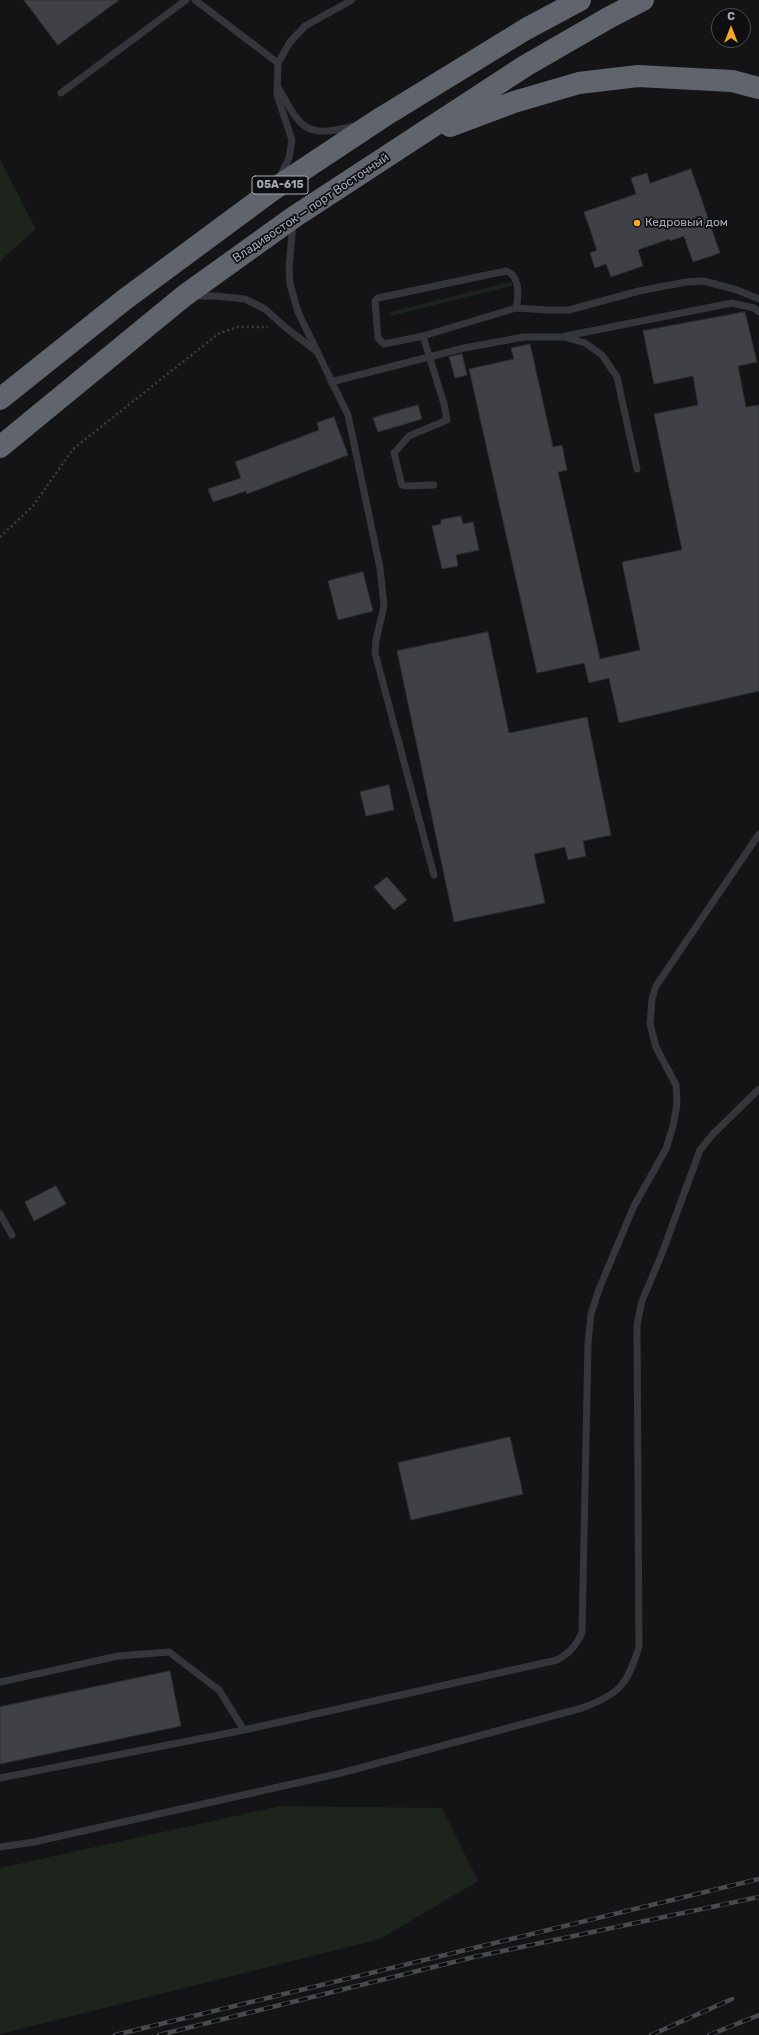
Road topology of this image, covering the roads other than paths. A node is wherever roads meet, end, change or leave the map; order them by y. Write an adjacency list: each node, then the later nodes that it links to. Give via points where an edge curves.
1 (186, 0): 9 (lane)
2 (195, 0): 6 (lane)
3 (352, 0): 6 (lane, via 305,26 290,42)
4 (580, 0): 10 (highway, 05А-615, via 526,29)
5 (643, 0): 11 (highway, Владивосток — порт Восточный / 05А-615, via 525,66)
6 (278, 63): 7 (lane)
7 (277, 87): 10 (lane, via 295,118 310,131 335,131); 12 (lane, via 278,103 291,132 292,148)
8 (759, 88): 11 (highway, via 732,81 638,76 579,83 514,102)
9 (61, 92)
10 (381, 118): 12 (highway, 05А-615)
11 (417, 138): 13 (highway, Владивосток — порт Восточный / 05А-615)
12 (274, 189): 23 (highway, 05А-615, via 124,300)
13 (294, 217): 14 (highway, Владивосток — порт Восточный / 05А-615); 20 (lane, via 288,268 290,284 298,312)
14 (184, 296): 20 (lane, via 245,299 265,308); 24 (highway, Владивосток — порт Восточный / 05А-615)
15 (759, 298): 16 (lane, via 704,281 639,291 569,310)
16 (516, 308): 18 (lane); 18 (lane, via 518,300 515,276 512,272 506,271 378,298 375,301 378,338 384,344)
17 (759, 312): 19 (lane, via 754,308 732,303)
18 (423, 336): 21 (lane)
19 (564, 337): 21 (lane, via 524,337); 25 (lane, via 585,343 602,355 617,377)
20 (317, 352): 22 (lane)
21 (428, 357): 22 (lane); 26 (lane, via 447,420 409,436 394,453 402,485)
22 (331, 382): 28 (lane, via 348,415 380,568 384,606 375,653)
23 (0, 399)
24 (0, 447)
25 (637, 469)
26 (434, 485)
27 (759, 834): 33 (lane, via 656,986 652,999 650,1024 656,1046 676,1085 677,1104 666,1149 634,1206 591,1314 588,1344 582,1633 576,1644 568,1654 557,1660)
28 (434, 875)
29 (759, 1089): 35 (lane, via 700,1150 642,1301 637,1325 639,1646 631,1673 619,1688 603,1700 582,1708 341,1773)
30 (0, 1214): 31 (lane)
31 (12, 1235)
32 (0, 1682): 33 (lane, via 118,1656 169,1652 219,1690)
33 (244, 1730): 34 (lane)
34 (0, 1778)
35 (0, 1847)

